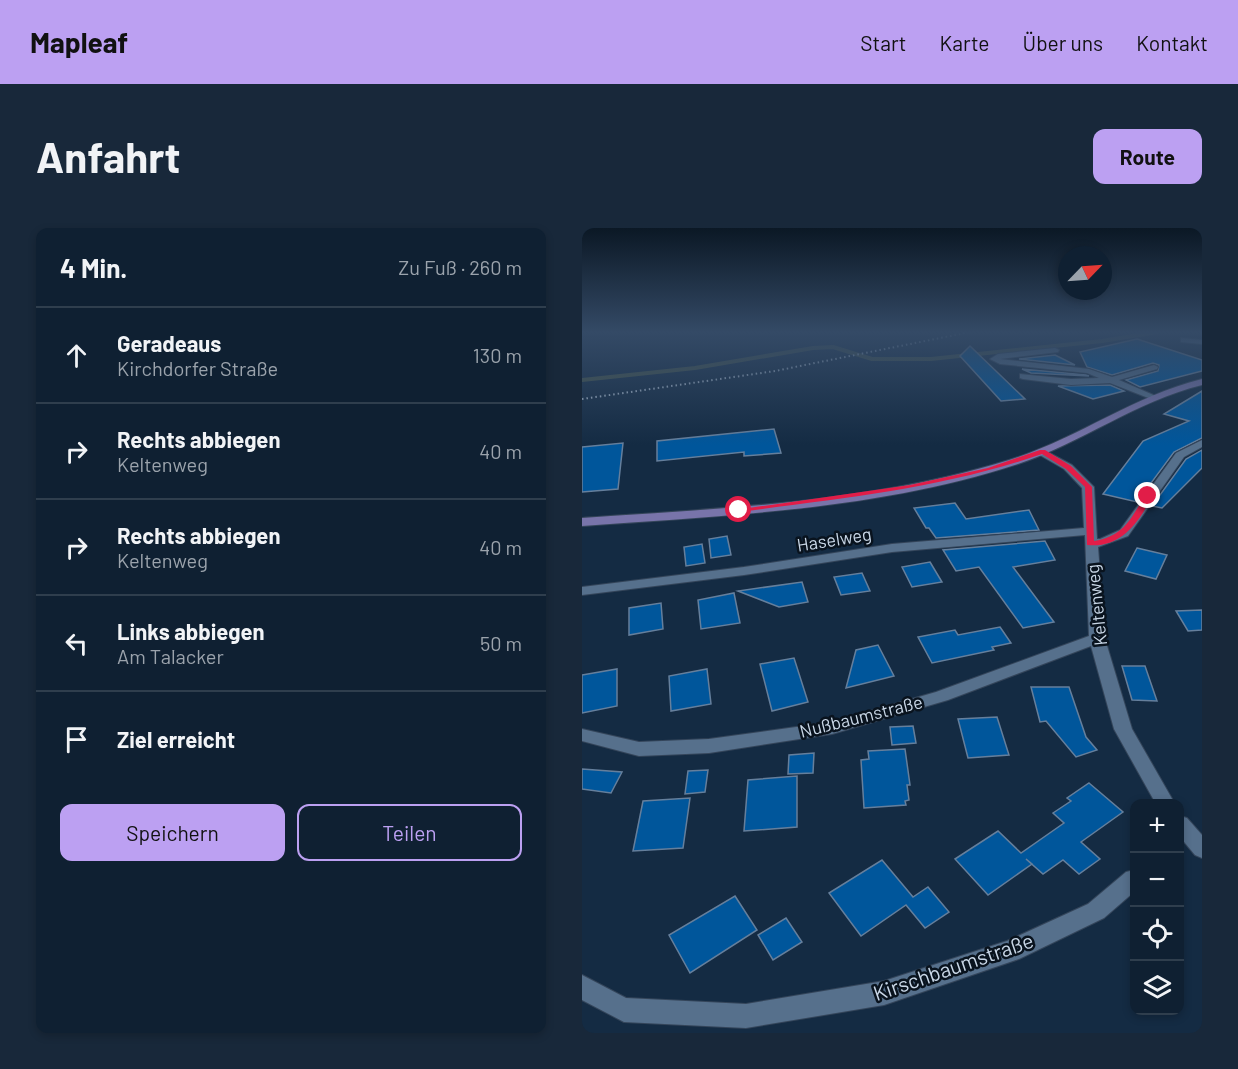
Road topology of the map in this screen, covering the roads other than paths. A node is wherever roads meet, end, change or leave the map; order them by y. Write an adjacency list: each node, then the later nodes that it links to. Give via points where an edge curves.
1 (1075, 370): 4 (street)
2 (1146, 370): 4 (street)
3 (1023, 376): 4 (street, via 1071,382)
4 (1111, 380): 6 (street)
5 (1202, 382): 6 (main road)
6 (1154, 397): 8 (main road)
7 (1202, 443): 10 (street, Haselweg, via 1180,455 1124,533 1103,542)
8 (1042, 452): 9 (main road, via 961,477 851,496 739,510); 10 (street, Keltenweg, via 1068,467 1088,487)
9 (582, 522)
10 (1091, 537): 11 (street, Haselweg, via 892,548); 12 (street, Keltenweg)
11 (582, 591)
12 (1097, 639): 13 (street, Nußbaumstraße, via 942,696 831,728 709,746 639,750); 14 (street, Keltenweg, via 1123,729)
13 (582, 735)
14 (1163, 799)
15 (1184, 829): 16 (street)
16 (1202, 849)
17 (1130, 882): 18 (street, Kirschbaumstraße, via 1096,911 1011,951 884,993 746,1016 624,1010)
18 (582, 987)

